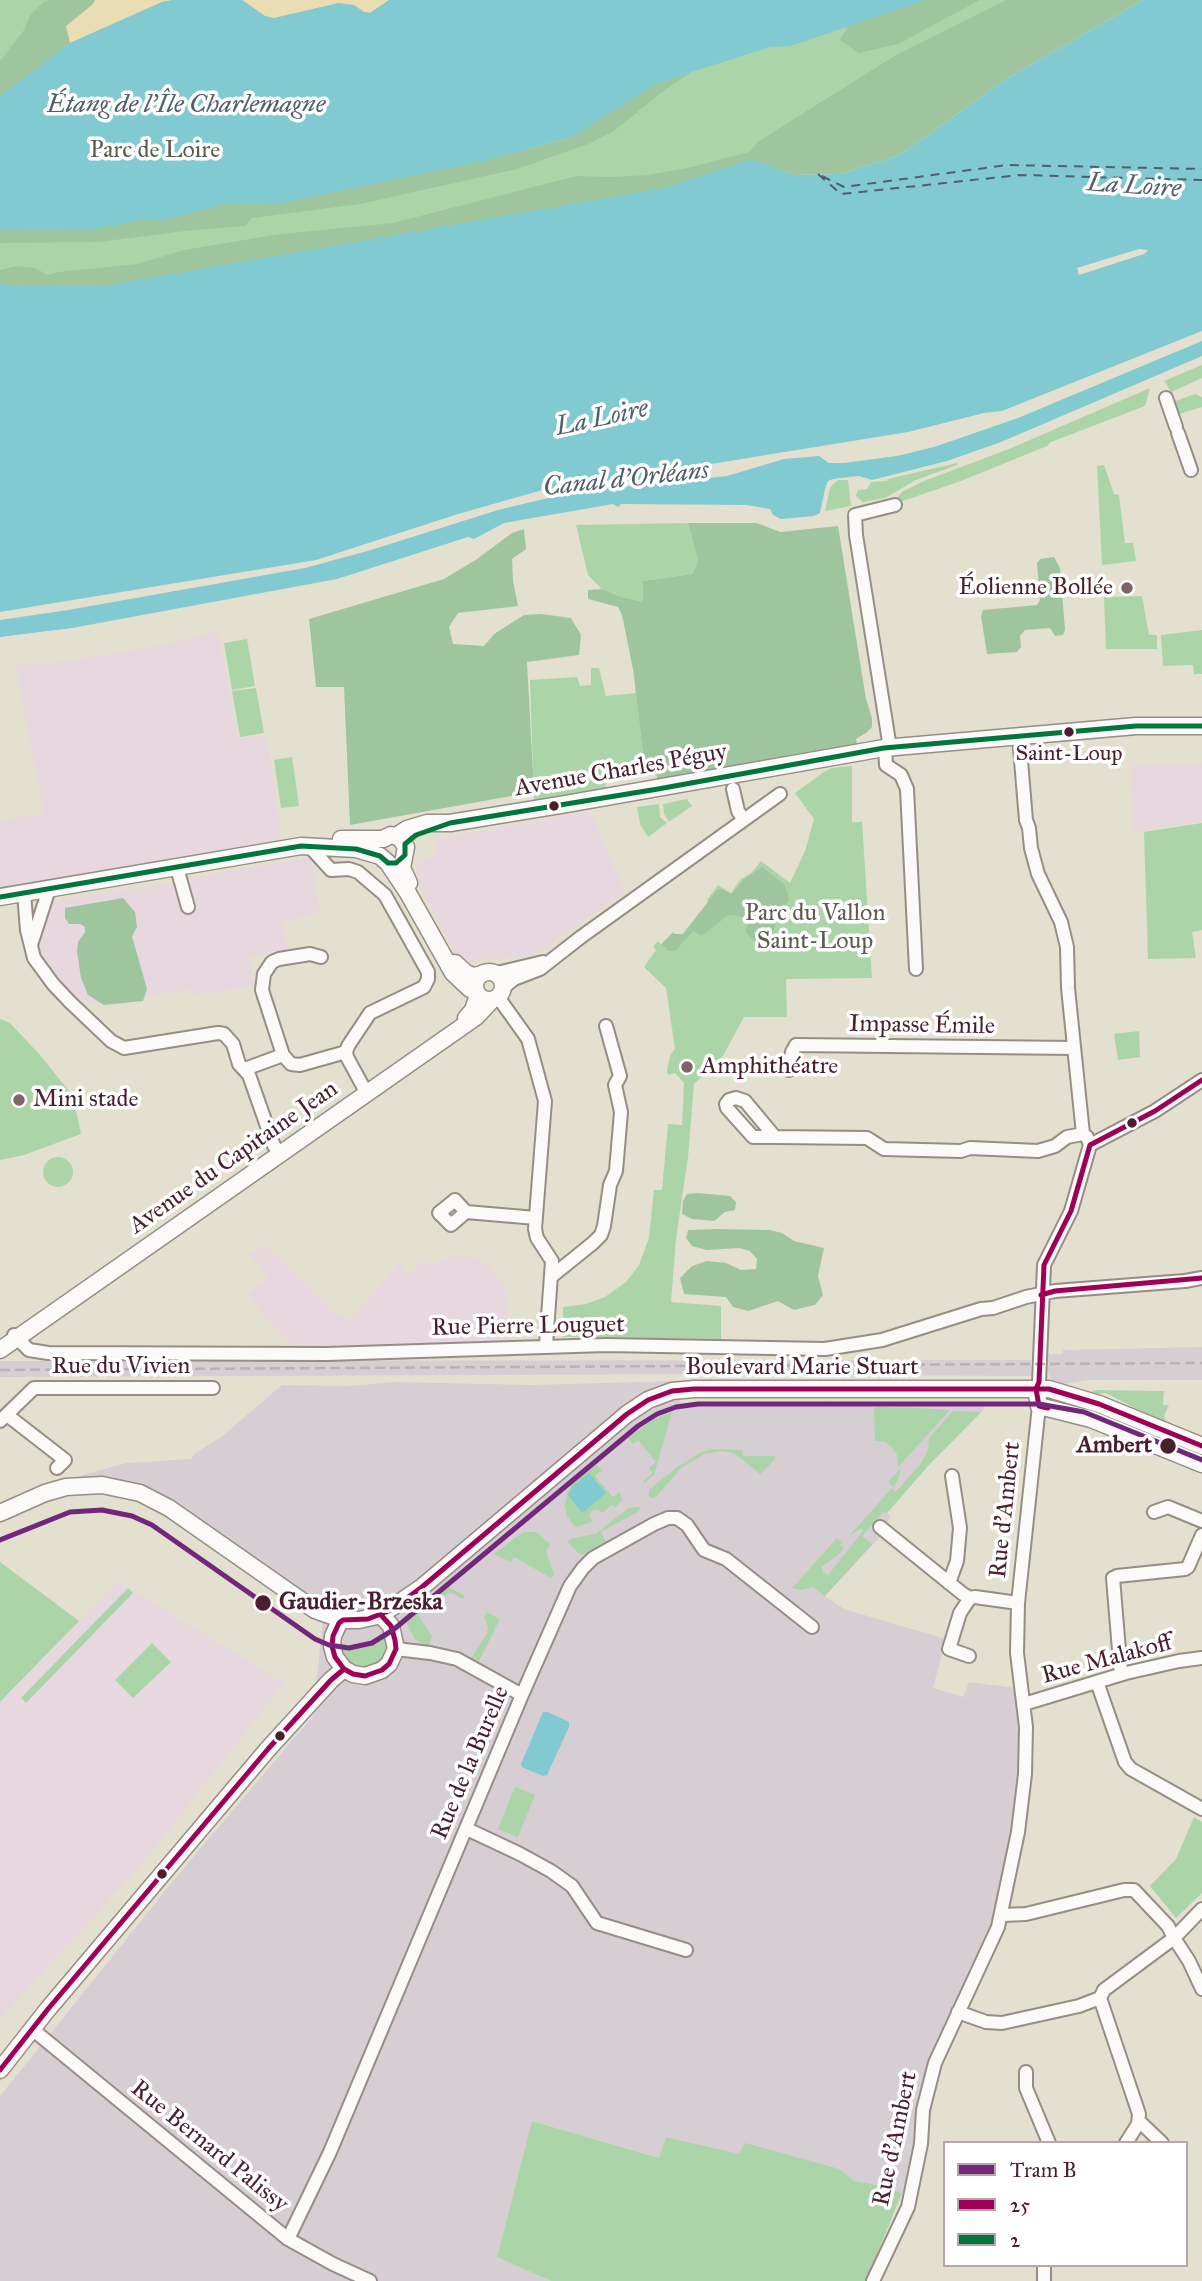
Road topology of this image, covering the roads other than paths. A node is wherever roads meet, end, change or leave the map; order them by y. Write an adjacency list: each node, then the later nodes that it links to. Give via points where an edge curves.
1 (1166, 398): 2 (street)
2 (1191, 470)
3 (895, 505): 6 (street, via 855,515)
4 (1202, 726): 5 (main road, Avenue Charles Péguy, via 1136,726)
5 (1019, 737): 6 (main road, Avenue Charles Péguy); 22 (street, Rue d'Ambert, via 1031,848 1067,947)
6 (887, 748): 11 (main road, Avenue Charles Péguy, via 658,789 427,823 407,829); 19 (street, via 886,765 901,775 907,789)
7 (733, 789): 9 (street)
8 (780, 794): 9 (street)
9 (743, 819): 20 (street, via 540,969)
10 (305, 846): 11 (main road, Avenue Charles Péguy, via 319,841); 12 (main road, Avenue Charles Péguy); 23 (street, via 331,870 358,872 384,895 428,972 424,988 370,1013)
11 (392, 850): 20 (main road, via 452,959)
12 (177, 867): 13 (main road, Avenue Charles Péguy); 16 (street)
13 (49, 888): 14 (main road, Avenue Charles Péguy); 17 (street)
14 (24, 893): 15 (main road, Avenue Charles Péguy); 17 (street)
15 (0, 897)
16 (188, 907)
17 (31, 946): 25 (street, via 53,984 118,1046 224,1034)
18 (321, 957): 24 (street, via 310,954 279,959 264,974 262,990)
19 (916, 969)
20 (489, 988): 28 (main road, Avenue du Capitaine Jean, via 467,1018); 33 (street, via 525,1032 541,1085 543,1146)
21 (606, 1026): 34 (street, via 620,1076 615,1085 621,1112 604,1226 593,1243)
22 (1074, 1048): 26 (street, Impasse Émile, via 796,1045); 30 (street, Rue d'Ambert)
23 (346, 1052): 24 (street, via 295,1066); 28 (street)
24 (283, 1055): 25 (street)
25 (245, 1069): 31 (street, via 274,1146)
26 (789, 1070)
27 (1202, 1080): 30 (street, via 1155,1111)
28 (365, 1091): 31 (main road, Avenue du Capitaine Jean)
29 (775, 1137): 30 (street, via 867,1138 884,1149 961,1151 1038,1151 1067,1137)
30 (1086, 1139): 36 (street, Rue d'Ambert, via 1071,1211 1044,1265)
31 (280, 1151): 37 (main road, Avenue du Capitaine Jean)
32 (466, 1212): 33 (street)
33 (536, 1217): 34 (street, via 536,1234 551,1257)
34 (552, 1276): 38 (street)
35 (1202, 1278): 36 (street, Rue Pierre Louguet)
36 (1041, 1295): 38 (street, Rue Pierre Louguet, via 882,1340 825,1349); 41 (street, Rue d'Ambert)
37 (16, 1337): 38 (street, Rue Pierre Louguet, via 29,1350 48,1353 327,1354); 39 (main road, Avenue du Capitaine Jean)
38 (546, 1345)
39 (0, 1348)
40 (213, 1388): 43 (street, Rue du Vivien, via 34,1388)
41 (1036, 1389): 42 (main road, Rue d'Ambert); 44 (main road, Boulevard Marie Stuart, via 1099,1404); 56 (main road, Boulevard Marie Stuart, via 694,1389 659,1395 627,1414)
42 (1039, 1406): 45 (main road, via 1091,1419); 55 (street, Rue d'Ambert)
43 (3, 1418): 46 (street, via 65,1460)
44 (1202, 1446)
45 (1202, 1464)
46 (57, 1468)
47 (952, 1475): 53 (street, via 960,1528 957,1561)
48 (1154, 1512): 50 (street, via 1168,1507)
49 (0, 1516): 57 (main road, via 66,1487 102,1485 140,1493)
50 (1202, 1521)
51 (880, 1527): 53 (street)
52 (1202, 1535): 63 (street, via 1185,1569 1113,1578)
53 (949, 1583): 54 (street)
54 (970, 1598): 55 (street); 60 (street, via 960,1613 949,1649)
55 (1018, 1603): 66 (street, Rue d'Ambert, via 1017,1653)
56 (385, 1618): 57 (main road, Boulevard Marie Stuart); 59 (main road)
57 (339, 1624): 62 (main road, via 333,1652)
58 (812, 1627): 65 (street, Rue de la Burelle, via 726,1559 701,1547 685,1521 668,1518 593,1558 578,1573)
59 (396, 1649): 62 (main road, via 389,1664 372,1675); 65 (street, via 457,1659)
60 (969, 1656)
61 (1202, 1658): 63 (street, Rue Malakoff)
62 (344, 1669): 76 (main road, via 268,1749)
63 (1121, 1674): 64 (street, Rue Malakoff)
64 (1097, 1682): 66 (street, Rue Malakoff); 67 (street, via 1125,1762)
65 (523, 1695): 68 (street, Rue de la Burelle)
66 (1024, 1704): 70 (street, Rue d'Ambert, via 1026,1759)
67 (1202, 1809)
68 (467, 1829): 72 (street, via 572,1886 597,1923); 83 (street, Rue de la Burelle, via 330,2152)
69 (1202, 1909): 71 (street)
70 (1002, 1915): 71 (street, via 1026,1914 1132,1890); 75 (street, Rue d'Ambert)
71 (1174, 1938): 73 (street); 74 (street, via 1104,1990)
72 (686, 1950)
73 (1202, 1989)
74 (1100, 1998): 75 (street, via 1002,2023); 79 (street)
75 (958, 2012): 86 (street, Rue d'Ambert, via 927,2091 908,2207)
76 (32, 2029): 77 (main road); 83 (street, Rue Bernard Palissy)
77 (0, 2070)
78 (1026, 2072): 81 (street, via 1026,2088)
79 (1139, 2121): 80 (street); 82 (street)
80 (1132, 2140)
81 (1048, 2141)
82 (1161, 2141)
83 (288, 2239): 84 (street, Rue Bernard Palissy)
84 (348, 2277): 85 (street, Rue Bernard Palissy)
85 (370, 2281)
86 (873, 2281)

